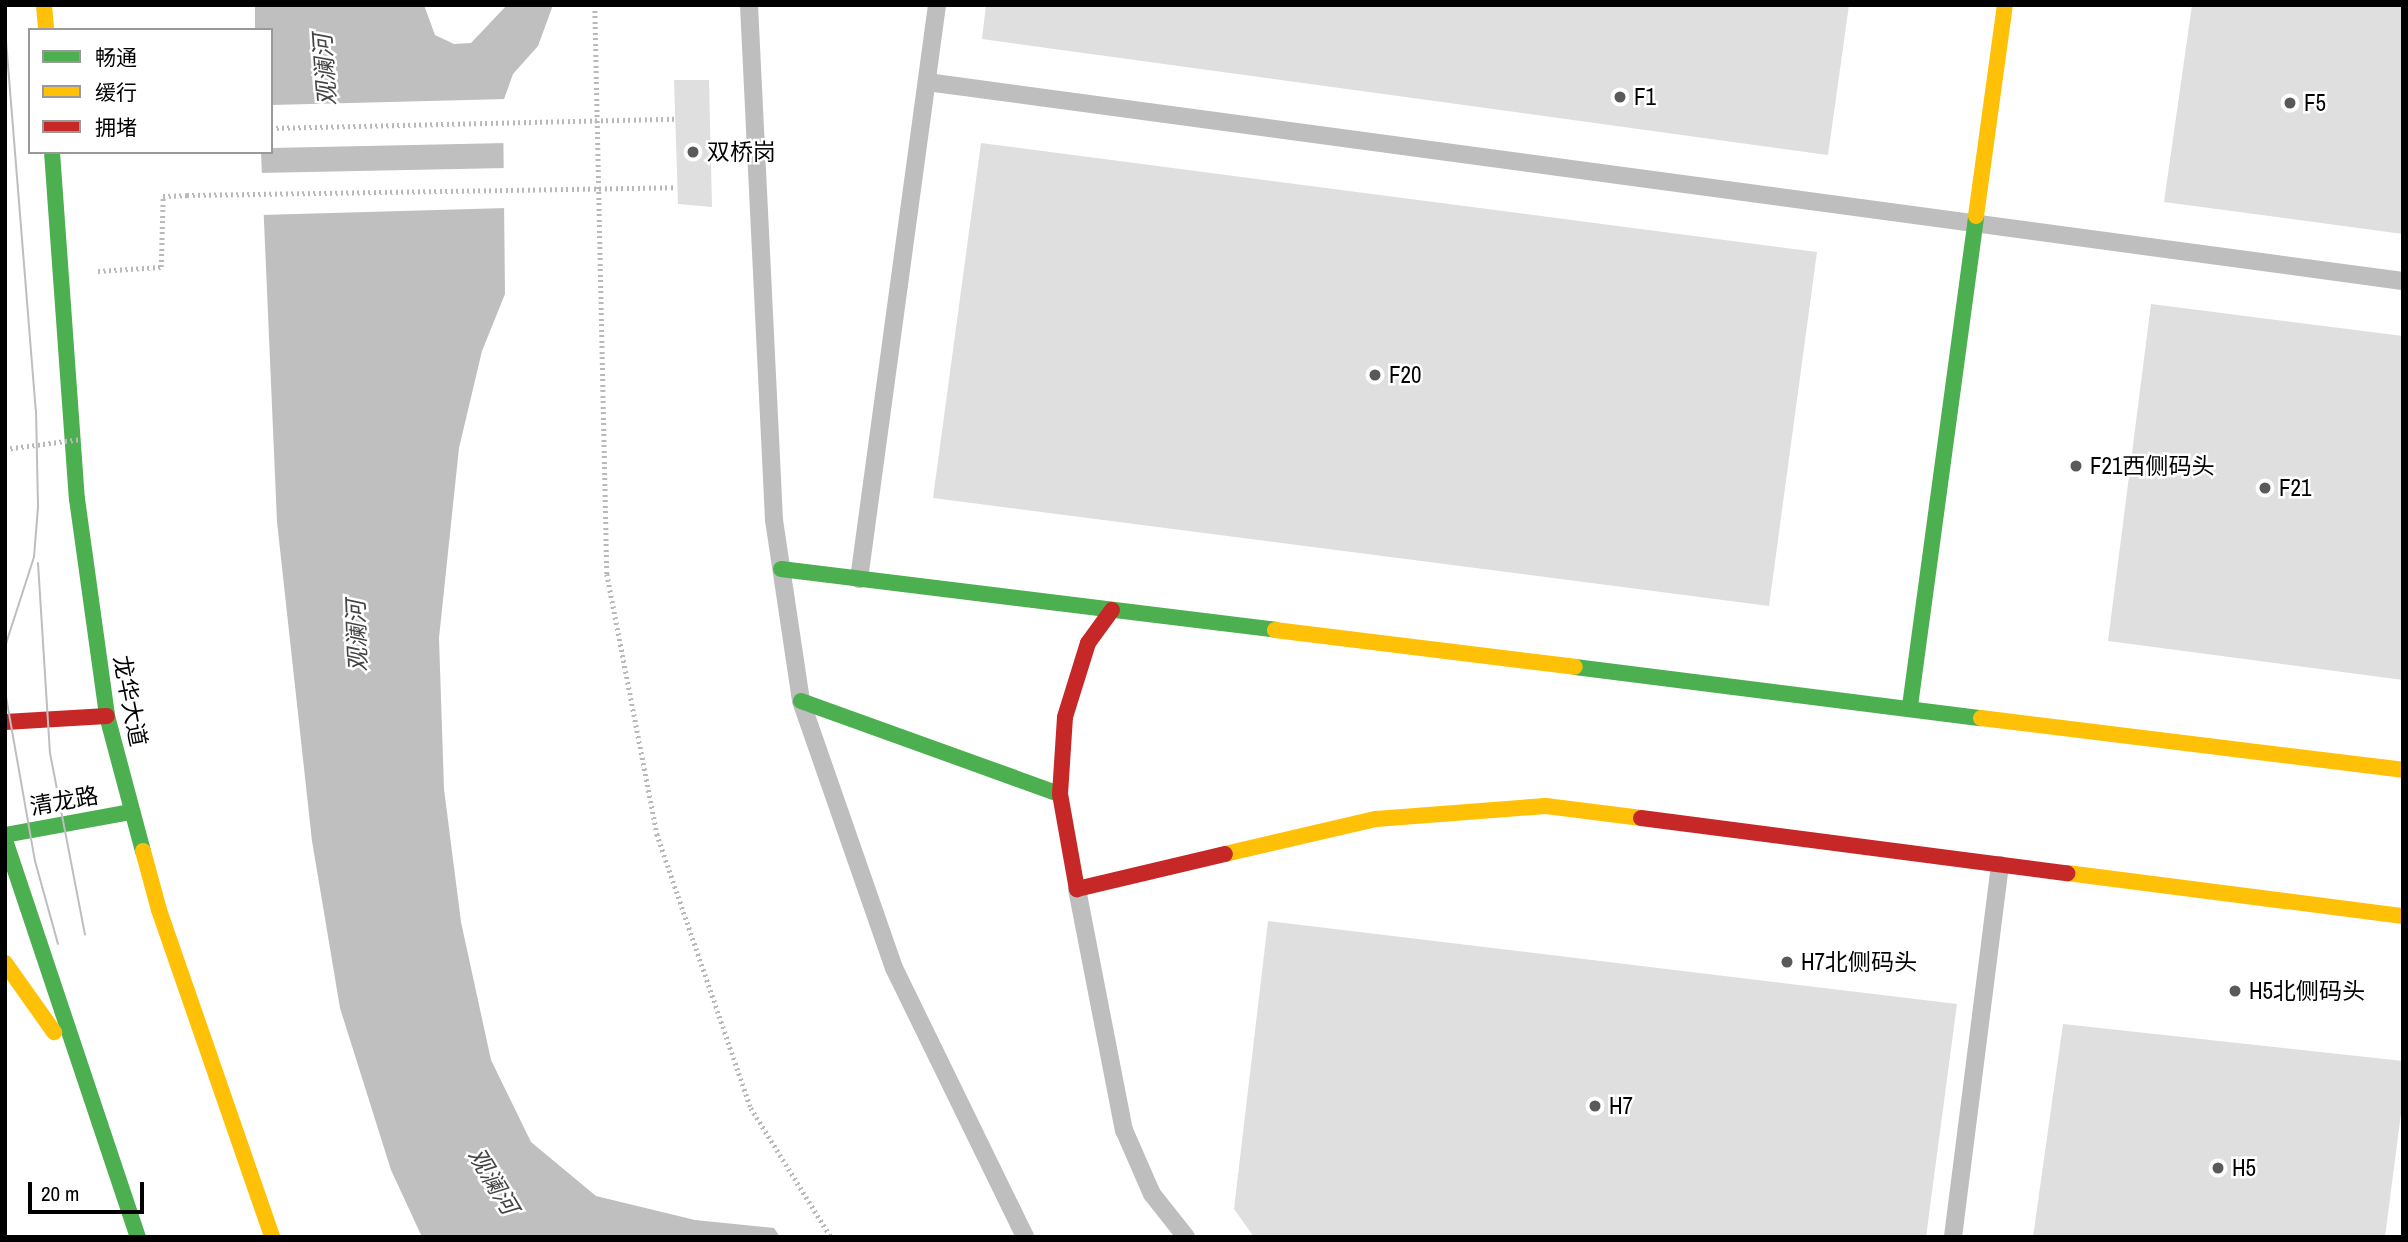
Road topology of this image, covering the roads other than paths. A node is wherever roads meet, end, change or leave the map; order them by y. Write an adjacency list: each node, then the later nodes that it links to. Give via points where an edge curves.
1 (44, 5): 5 (street)
2 (748, 5): 10 (lane, via 774,520)
3 (937, 5): 6 (lane)
4 (2005, 5): 8 (street)
5 (46, 28)
6 (927, 82): 8 (lane); 11 (lane)
7 (52, 154): 15 (street, 龙华大道, via 77,499)
8 (1975, 224): 9 (lane); 14 (street)
9 (2403, 281)
10 (781, 569): 11 (street); 13 (lane)
11 (859, 579): 12 (street)
12 (1112, 610): 14 (street); 18 (street, via 1088,643 1065,717)
13 (801, 701): 18 (street); 28 (lane, via 894,968)
14 (1910, 706): 17 (street)
15 (107, 716): 16 (street); 19 (street, 龙华大道)
16 (5, 722)
17 (2403, 769)
18 (1060, 794): 22 (street)
19 (130, 812): 20 (street, 清龙路); 27 (street, 龙华大道, via 159,911)
20 (5, 838): 25 (street)
21 (2000, 864): 22 (street, via 1546,806 1376,818); 23 (street); 30 (lane)
22 (1077, 889): 29 (lane, via 1124,1130 1152,1194)
23 (2403, 916)
24 (5, 963): 25 (street)
25 (88, 1086): 26 (street)
26 (138, 1237)
27 (272, 1237)
28 (1026, 1237)
29 (1186, 1237)
30 (1953, 1237)

